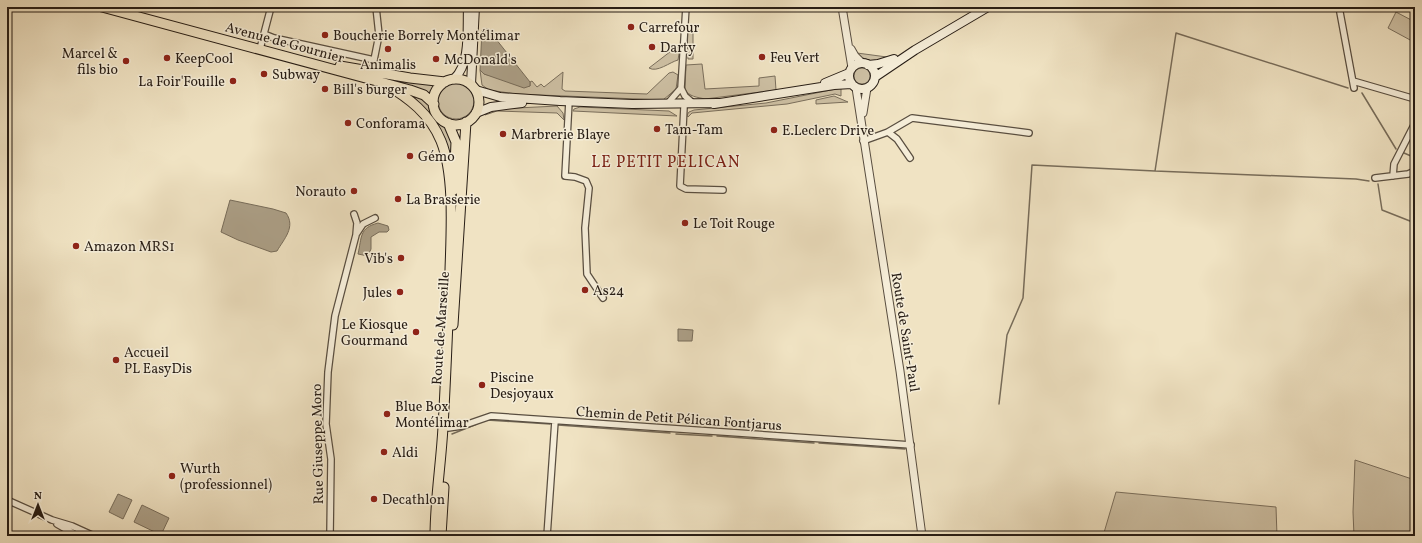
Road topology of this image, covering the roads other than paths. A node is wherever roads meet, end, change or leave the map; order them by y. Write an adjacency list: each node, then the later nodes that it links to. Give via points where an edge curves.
1 (102, 7): 19 (main road, Avenue de Gournier)
2 (120, 7): 13 (main road, Avenue de Gournier)
3 (271, 7): 11 (street)
4 (376, 7): 11 (street, via 379,35 374,60)
5 (468, 7): 20 (main road, via 464,60 459,74)
6 (475, 7): 24 (main road)
7 (686, 7): 25 (street)
8 (842, 7): 12 (street)
9 (988, 7): 14 (main road)
10 (1339, 7): 21 (street)
11 (264, 34): 13 (street)
12 (848, 41): 15 (street, via 855,56); 16 (street)
13 (260, 45): 18 (main road, Avenue de Gournier, via 342,66)
14 (914, 50): 15 (main road, via 887,62); 17 (main road)
15 (865, 64): 16 (main road); 17 (main road, via 872,68)
16 (851, 71): 23 (main road); 28 (main road)
17 (875, 77): 26 (main road, via 872,85)
18 (410, 78): 19 (main road, via 406,80 377,75); 20 (main road, Avenue de Gournier)
19 (370, 80): 22 (main road, Avenue de Gournier)
20 (450, 81): 24 (main road, via 460,79); 35 (main road, via 436,91)
21 (1353, 81): 27 (street); 29 (street)
22 (385, 84): 35 (main road, Avenue de Gournier, via 424,95); 53 (main road, via 418,108 436,132 447,161)
23 (854, 86): 26 (main road); 28 (main road); 43 (street, Route de Saint-Paul, via 859,101)
24 (473, 87): 30 (main road, via 500,97); 38 (main road, via 479,102)
25 (681, 88): 32 (street); 33 (street)
26 (867, 88): 43 (street, Route de Saint-Paul, via 862,113)
27 (1354, 88)
28 (809, 89): 34 (main road)
29 (1415, 99)
30 (560, 101): 31 (main road); 38 (main road, via 503,105)
31 (569, 101): 36 (main road); 55 (street, via 565,176 586,181 589,188 585,228 587,274)
32 (668, 103): 33 (main road); 36 (main road)
33 (693, 103): 34 (main road)
34 (718, 103): 37 (main road)
35 (434, 104): 40 (main road, via 438,116)
36 (632, 104): 37 (main road, via 658,108)
37 (684, 107): 50 (street, via 680,186 686,189)
38 (476, 113): 39 (main road)
39 (466, 122): 40 (main road); 57 (main road, Route de Marseille)
40 (448, 123): 53 (main road, via 456,148)
41 (1415, 123): 48 (street, via 1394,164)
42 (888, 132): 44 (street, via 912,118); 45 (street); 46 (street, via 897,139)
43 (862, 133): 45 (street, Route de Saint-Paul)
44 (1029, 133)
45 (863, 141): 58 (street, Route de Saint-Paul)
46 (910, 158)
47 (1415, 171): 48 (street)
48 (1393, 176): 49 (street)
49 (1375, 178)
50 (723, 190)
51 (354, 214): 54 (street, Rue Giuseppe Moro, via 357,222)
52 (375, 218): 54 (street, Rue Giuseppe Moro, via 363,224)
53 (451, 229): 65 (main road, Route de Marseille)
54 (356, 235): 64 (street, Rue Giuseppe Moro, via 335,316 328,372 326,424 331,465)
55 (603, 298)
56 (555, 421): 57 (street, Chemin de Petit Pélican Fontjarus, via 491,416); 58 (street, Chemin de Petit Pélican Fontjarus); 67 (street)
57 (448, 428): 66 (main road, Route de Marseille)
58 (910, 445): 68 (street, Route de Saint-Paul)
59 (7, 500): 60 (street)
60 (52, 520): 61 (street); 62 (street)
61 (67, 530): 62 (street); 63 (street)
62 (89, 535)
63 (78, 536)
64 (330, 536)
65 (435, 536)
66 (441, 536)
67 (547, 536)
68 (922, 536)

